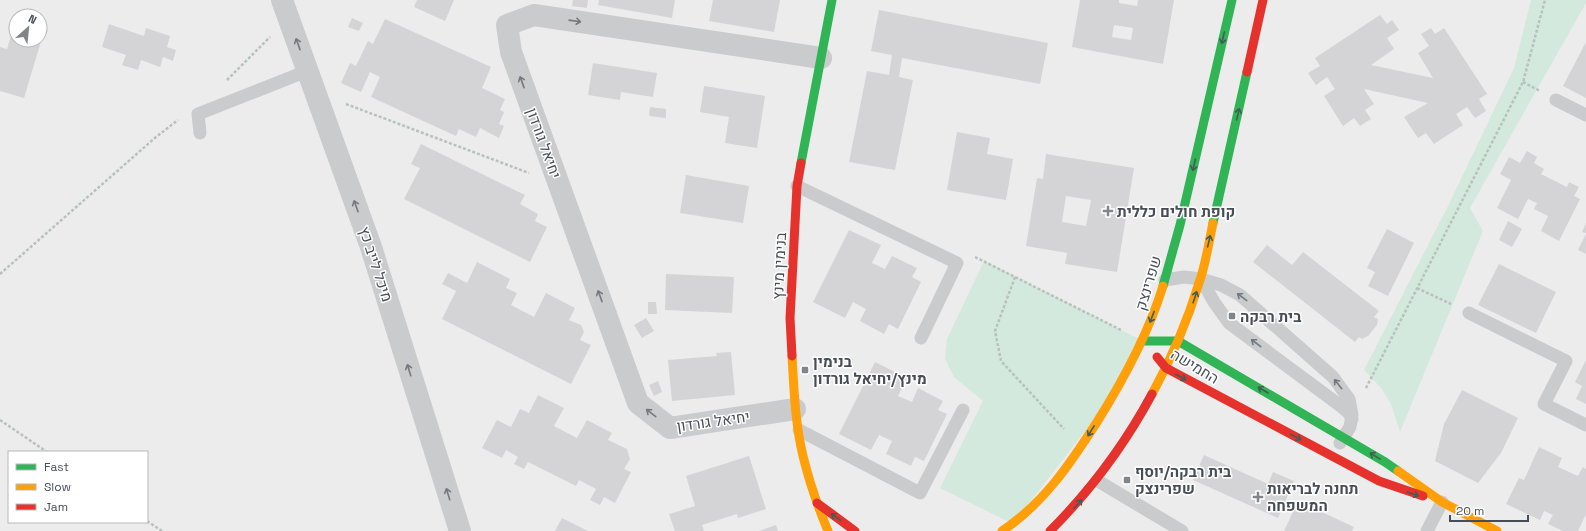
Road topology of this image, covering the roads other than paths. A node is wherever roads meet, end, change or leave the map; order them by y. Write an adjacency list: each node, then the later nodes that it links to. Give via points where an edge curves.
1 (832, 0): 5 (street, בנימין מינץ)
2 (1232, 0): 12 (street, שפרינצק, one-way to 12)
3 (1263, 0): 11 (street, one-way to 3)
4 (285, 9): 6 (street, מיכל לייב כץ, one-way to 4)
5 (821, 58): 10 (street, בנימין מינץ); 18 (street, יחיאל גורדון, one-way to 5, via 670,428 638,403 511,52 507,25 534,15)
6 (308, 71): 9 (lane, via 198,114); 28 (street, מיכל לייב כץ, one-way to 6, via 371,247)
7 (1556, 100): 8 (lane)
8 (1586, 115)
9 (200, 133)
10 (797, 186): 14 (lane, via 957,264); 18 (street, בנימין מינץ, via 790,318)
11 (1201, 279): 12 (lane, via 1184,277); 16 (street, one-way to 11); 20 (lane, one-way to 11, via 1229,323); 20 (lane, one-way to 11, via 1349,399 1333,377 1240,295 1221,285)
12 (1165, 280): 15 (street, שפרינצק, one-way to 15)
13 (1469, 313): 21 (lane, via 1566,361 1544,404)
14 (921, 338)
15 (1143, 341): 16 (street, החמישה); 17 (street, החמישה); 31 (street, שפרינצק, one-way to 31, via 1117,390 1081,447 1045,496)
16 (1178, 341): 17 (street); 23 (street, החמישה, one-way to 16)
17 (1166, 368): 24 (street, החמישה, one-way to 24); 25 (street, via 1133,427)
18 (795, 409): 22 (street, בנימין מינץ)
19 (963, 410): 22 (lane, via 920,492)
20 (1352, 417): 23 (lane)
21 (1586, 425)
22 (799, 430): 27 (street, בנימין מינץ, via 803,456)
23 (1344, 438): 24 (lane); 26 (street, החמישה, one-way to 23, via 1386,462)
24 (1331, 456): 26 (street, החמישה, one-way to 26, via 1379,481)
25 (1098, 481): 32 (street, one-way to 25); 33 (lane)
26 (1442, 502): 34 (lane); 35 (street, החמישה)
27 (817, 503): 29 (street, בנימין מינץ); 30 (street, one-way to 27)
28 (460, 531)
29 (828, 531)
30 (855, 531)
31 (1002, 531)
32 (1050, 531)
33 (1182, 531)
34 (1427, 531)
35 (1497, 531)

